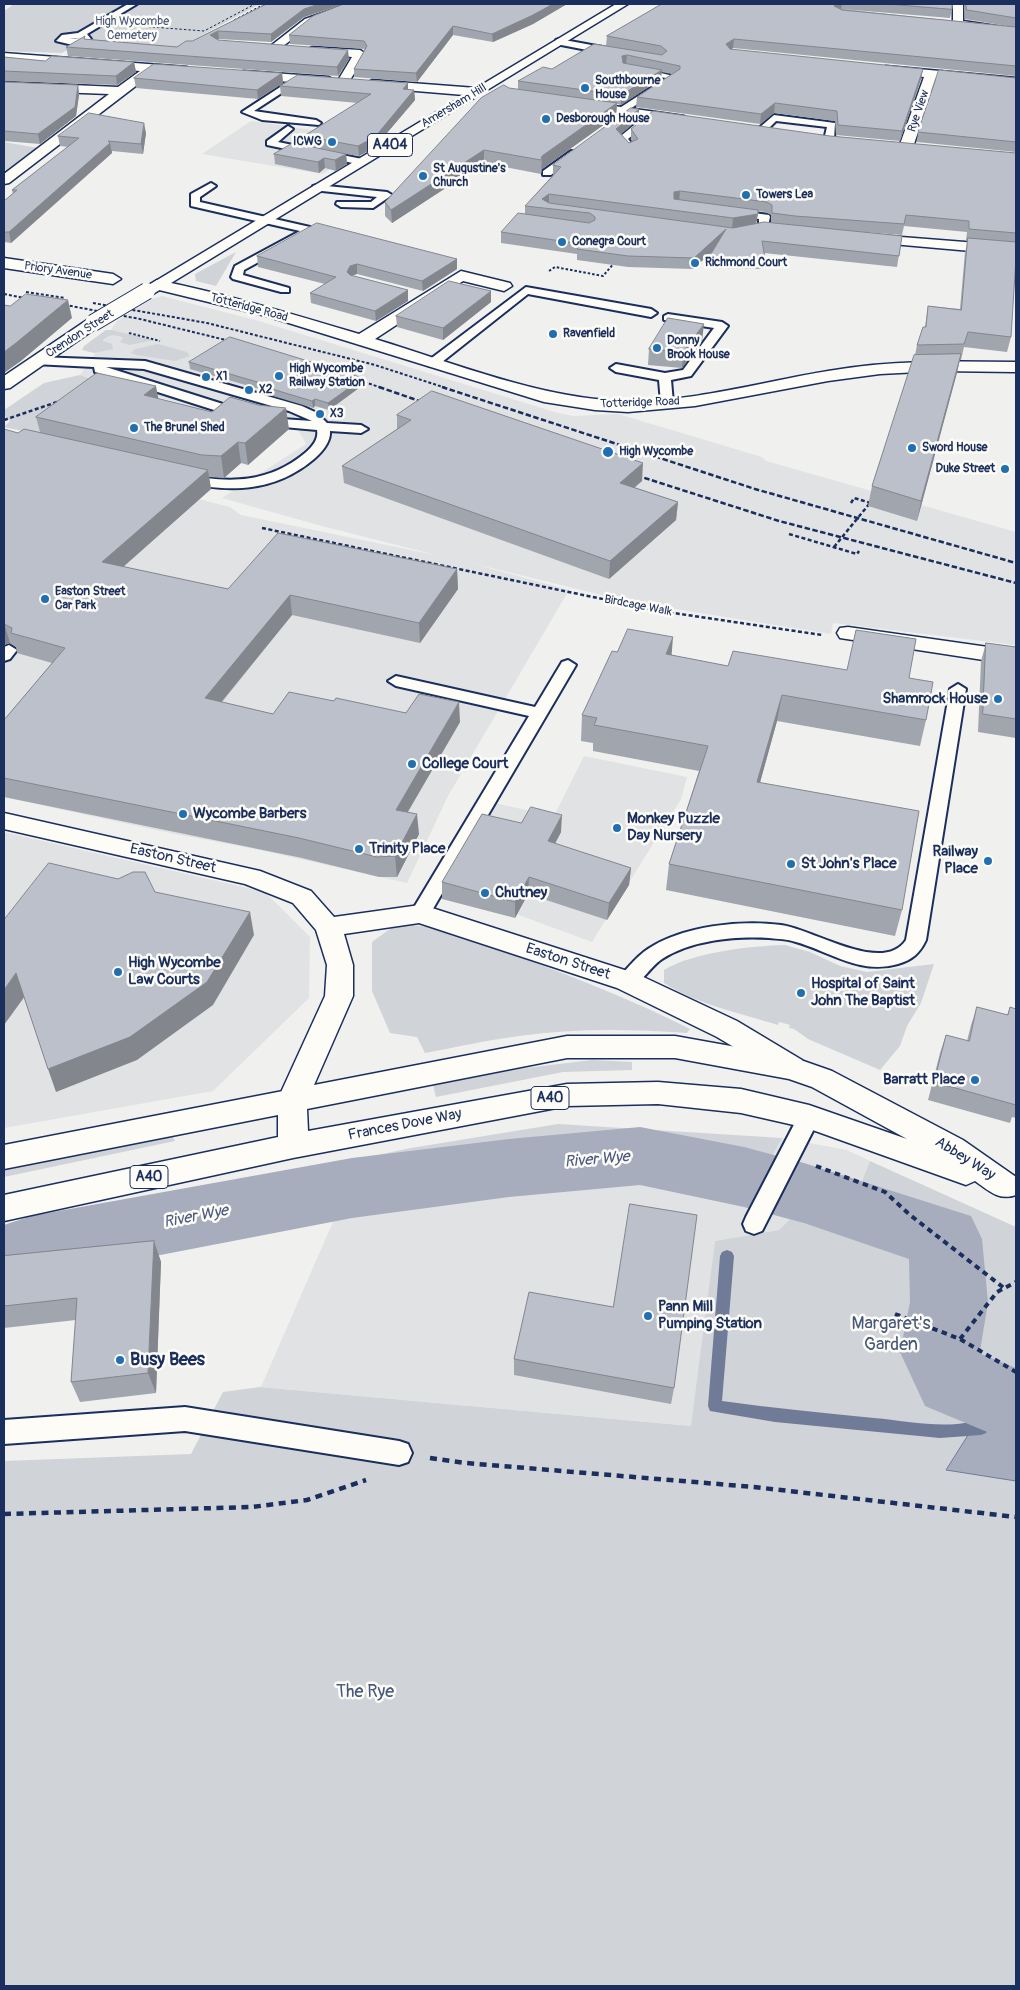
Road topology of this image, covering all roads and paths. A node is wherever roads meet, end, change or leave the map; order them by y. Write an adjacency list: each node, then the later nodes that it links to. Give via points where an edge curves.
1 (133, 4): 7 (lane)
2 (255, 4): 7 (path, via 204,31)
3 (264, 4): 8 (path)
4 (358, 4): 21 (street, via 309,21 269,48 360,54)
5 (623, 4): 10 (street, Amersham Hill / A404)
6 (958, 4): 9 (street, via 952,23)
7 (101, 23): 13 (lane, via 80,36 60,40 68,44)
8 (228, 24)
9 (1016, 32)
10 (559, 42): 11 (lane); 25 (street, Amersham Hill / A404)
11 (623, 54)
12 (4, 56): 13 (street)
13 (47, 60): 14 (street)
14 (151, 68): 17 (street); 24 (street)
15 (872, 68): 19 (street, Rye View)
16 (626, 69): 27 (lane, via 674,77)
17 (200, 72)
18 (228, 74): 20 (street)
19 (931, 74): 22 (street, Rye View); 37 (street, Rye View)
20 (297, 79): 21 (street); 30 (lane, via 247,112)
21 (343, 82): 25 (street)
22 (1016, 82)
23 (4, 86): 24 (street)
24 (120, 91): 41 (street)
25 (476, 92): 39 (street, Amersham Hill / A404)
26 (569, 103): 27 (street)
27 (626, 112): 28 (street); 31 (lane)
28 (652, 115): 29 (street); 38 (lane, via 622,140)
29 (698, 122)
30 (316, 124)
31 (615, 124)
32 (288, 129): 39 (lane, via 270,143)
33 (758, 130): 34 (street); 35 (lane, via 774,118 832,125)
34 (782, 133)
35 (829, 139)
36 (584, 146): 40 (lane)
37 (906, 147)
38 (631, 149)
39 (362, 162): 43 (street, Amersham Hill / A404)
40 (546, 173)
41 (4, 180)
42 (211, 186): 46 (lane, via 195,196 195,204)
43 (317, 188): 44 (lane, via 387,195 373,205); 46 (street, Amersham Hill / A404)
44 (341, 204)
45 (717, 211): 47 (lane, via 765,217)
46 (263, 221): 54 (street, Amersham Hill / A404); 55 (lane, via 306,229 240,268 236,277)
47 (763, 229)
48 (844, 236): 49 (street)
49 (1016, 251)
50 (621, 255): 56 (path, via 604,276 555,267)
51 (4, 264): 52 (street, Priory Avenue)
52 (113, 279)
53 (504, 286): 58 (street, via 461,276)
54 (152, 288): 63 (street, Totteridge Road, via 186,290); 64 (street, Crendon Street / A404, bridge)
55 (285, 290)
56 (526, 290): 59 (lane); 66 (lane)
57 (409, 294): 58 (street)
58 (426, 299): 63 (street)
59 (651, 313)
60 (668, 318): 69 (lane, via 722,326 687,373)
61 (127, 332): 62 (path)
62 (160, 340)
63 (362, 340): 66 (street, Totteridge Road)
64 (38, 361): 65 (lane); 70 (street, Crendon Street / A404)
65 (74, 362): 74 (lane, via 249,418); 74 (lane, via 132,363 172,371 294,408 310,414)
66 (433, 363): 72 (street, Totteridge Road, via 550,398 596,405)
67 (1016, 367): 72 (street, Totteridge Road, via 914,367 860,371)
68 (616, 368): 69 (lane)
69 (665, 377): 72 (lane)
70 (4, 384)
71 (60, 401): 73 (path)
72 (667, 403)
73 (4, 420)
74 (322, 427): 75 (lane); 76 (lane, via 321,445 311,455 278,476 261,482 223,486)
75 (361, 429)
76 (167, 474)
77 (851, 503): 78 (path, via 854,498)
78 (870, 503): 79 (path); 82 (path, bridge)
79 (879, 506)
80 (262, 528): 84 (path, Birdcage Walk, via 660,610 840,638)
81 (788, 534): 82 (path)
82 (834, 547): 83 (path)
83 (858, 553)
84 (848, 633): 85 (street)
85 (1016, 658)
86 (568, 665): 89 (lane)
87 (396, 681): 89 (lane)
88 (958, 690): 93 (lane, via 912,949 884,961 866,961 782,932 722,935 670,945 655,954)
89 (539, 713): 91 (lane)
90 (5, 823): 92 (street, Easton Street, via 251,877 302,897)
91 (420, 914): 92 (street, Easton Street); 93 (street, Easton Street)
92 (328, 927): 95 (street, Easton Street, via 340,964 339,996)
93 (627, 981): 94 (street, Easton Street, via 727,1029)
94 (792, 1068): 95 (street, A40, via 675,1047 567,1047); 100 (street, Abbey Way / A40, via 822,1079 952,1149)
95 (292, 1101): 97 (street); 99 (street, A40)
96 (809, 1117): 97 (street, Frances Dove Way / A40, via 741,1101 658,1093 567,1095); 98 (lane); 100 (street, Abbey Way / A40)
97 (293, 1146): 101 (street, Frances Dove Way / A40)
98 (791, 1152): 102 (lane); 104 (path, via 804,1162 886,1192 910,1215)
99 (4, 1157)
100 (1011, 1188)
101 (4, 1208)
102 (754, 1224)
103 (1016, 1282): 104 (path)
104 (1004, 1288): 106 (path, via 997,1292)
105 (895, 1314): 106 (path)
106 (960, 1339): 107 (path)
107 (1016, 1372)
108 (4, 1432): 109 (lane, via 185,1418)
109 (399, 1453): 110 (path, via 361,1483 307,1500 252,1507); 111 (path, via 466,1463 754,1487)
110 (4, 1514)
111 (1016, 1517)

